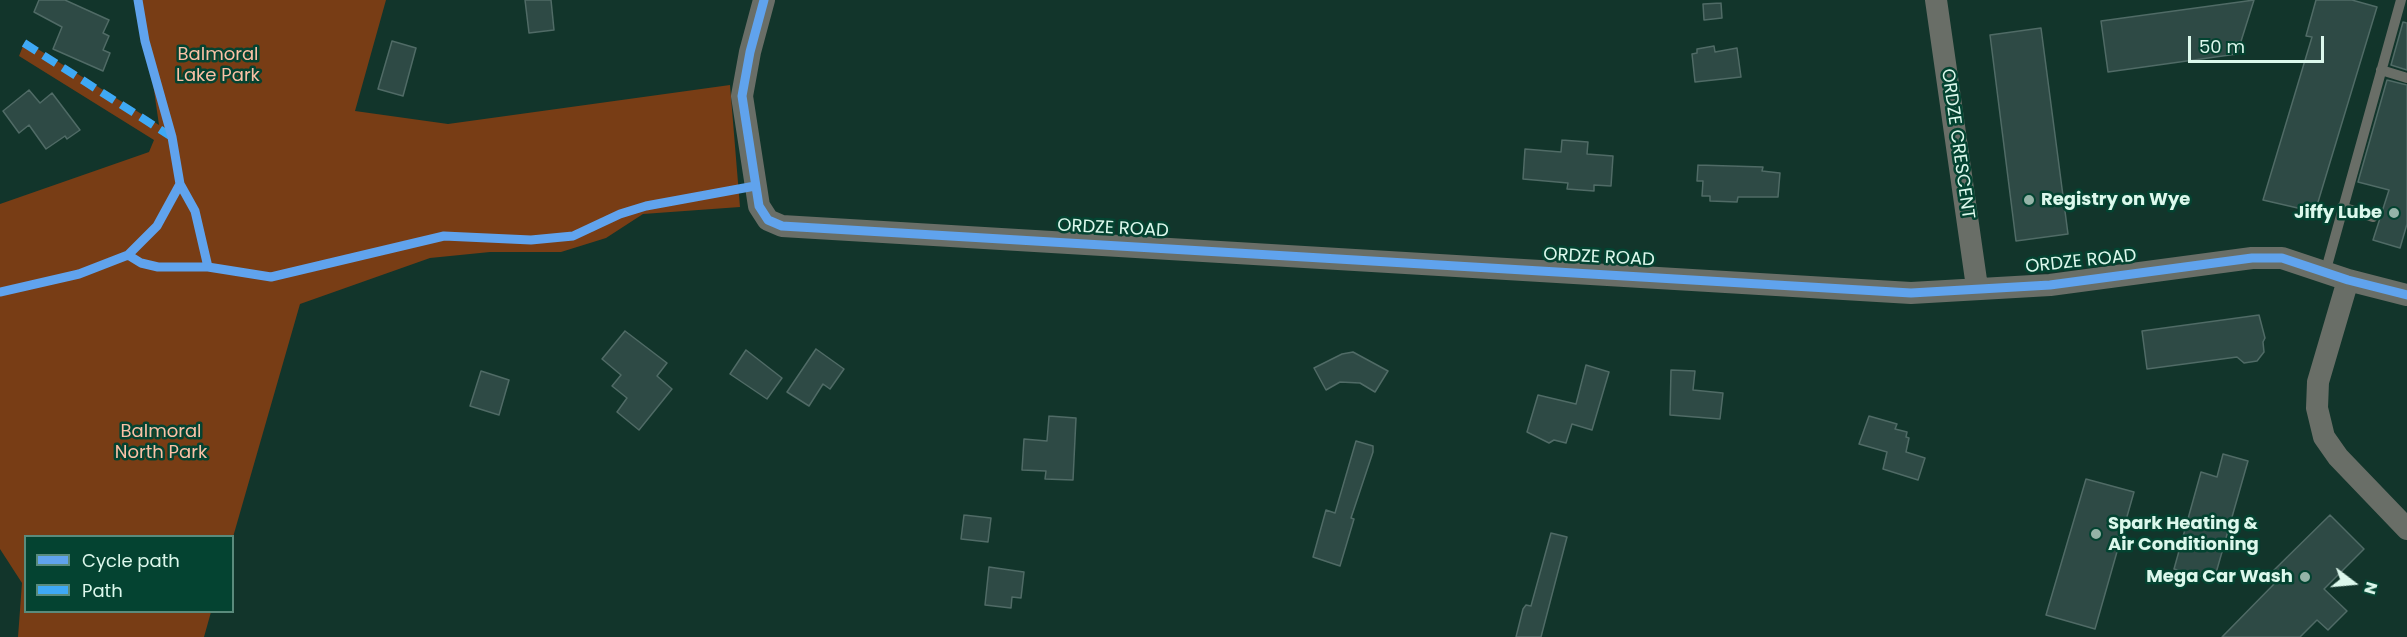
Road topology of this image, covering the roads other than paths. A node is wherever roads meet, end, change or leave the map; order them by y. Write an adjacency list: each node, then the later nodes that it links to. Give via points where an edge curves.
1 (764, 0): 10 (street, ORDZE ROAD, via 742,96 759,206 768,220 782,226 1911,293)
2 (1936, 0): 10 (street, ORDZE CRESCENT)
3 (2401, 0): 4 (lane)
4 (2381, 70): 5 (lane); 6 (lane)
5 (2407, 78)
6 (2342, 207): 7 (lane); 8 (lane)
7 (2373, 217)
8 (2325, 273): 9 (street, ORDZE ROAD); 10 (street, ORDZE ROAD, via 2282,258 2252,258 2050,285)
9 (2348, 280): 11 (street, ORDZE ROAD); 12 (street, via 2318,382 2324,437 2338,457)
10 (1977, 287)
11 (2407, 294)
12 (2407, 529)

